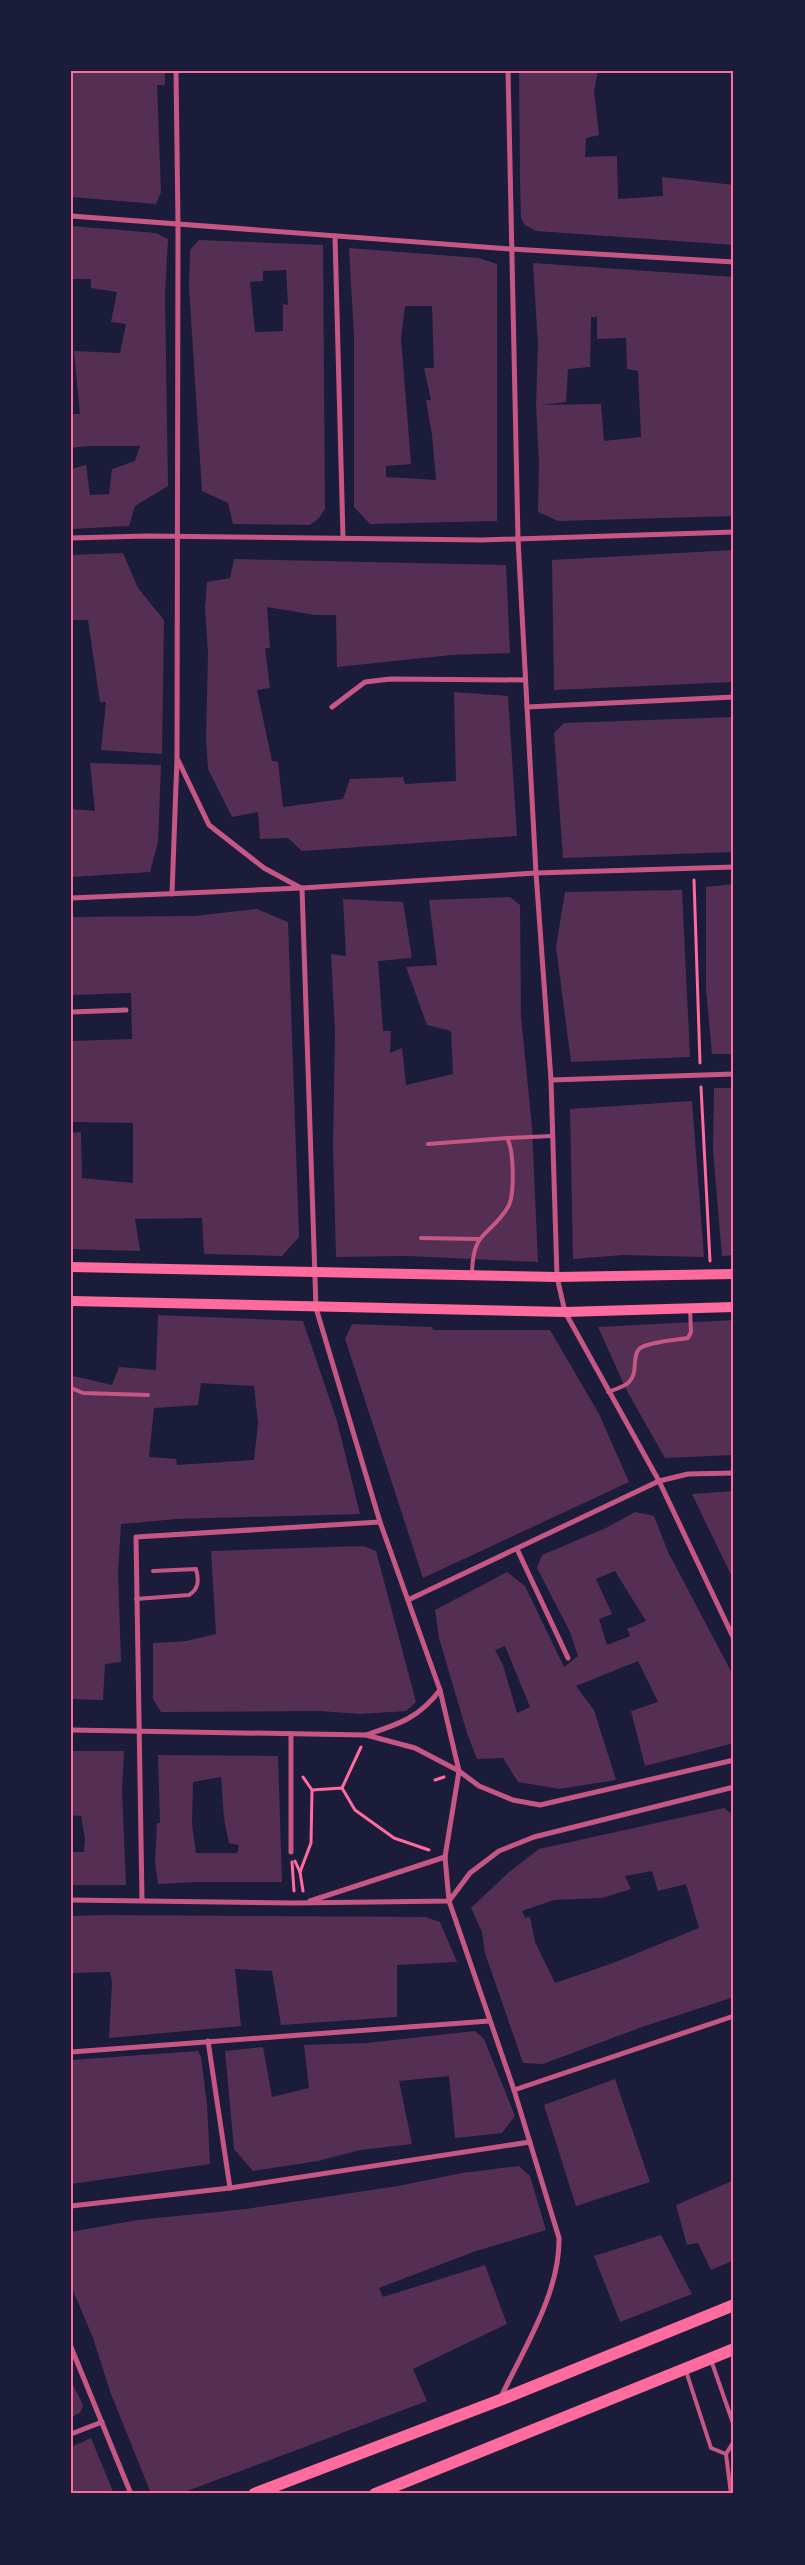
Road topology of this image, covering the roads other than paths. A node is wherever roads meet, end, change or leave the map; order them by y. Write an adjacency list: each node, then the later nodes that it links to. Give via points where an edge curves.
1 (176, 71): 4 (street)
2 (508, 71): 6 (street)
3 (71, 216): 4 (street)
4 (178, 224): 5 (street); 9 (street)
5 (335, 236): 6 (street); 11 (street)
6 (511, 249): 7 (street); 12 (street)
7 (734, 262)
8 (734, 532): 12 (street)
9 (178, 537): 10 (street); 11 (street); 17 (street)
10 (71, 538)
11 (343, 538): 12 (street)
12 (518, 539): 13 (street)
13 (525, 680): 15 (street, via 390,679 365,682); 16 (street)
14 (734, 697): 16 (street)
15 (332, 707)
16 (527, 707): 19 (street)
17 (177, 758): 20 (street, via 208,825 264,868); 21 (street)
18 (734, 867): 19 (street)
19 (536, 874): 20 (street); 26 (street)
20 (302, 888): 21 (street); 33 (street)
21 (172, 894): 22 (street)
22 (71, 898)
23 (126, 1010): 24 (street)
24 (71, 1012)
25 (734, 1074): 26 (street)
26 (551, 1080): 27 (street)
27 (552, 1136): 28 (lane); 36 (street)
28 (507, 1138): 29 (lane); 31 (lane, via 513,1161 509,1205)
29 (428, 1144)
30 (421, 1238): 31 (lane)
31 (478, 1239): 35 (lane, via 472,1256)
32 (71, 1267): 33 (main road)
33 (314, 1273): 35 (main road); 39 (street)
34 (734, 1274): 36 (main road)
35 (472, 1276): 36 (main road)
36 (558, 1277): 41 (street)
37 (71, 1301): 39 (main road)
38 (734, 1307): 40 (main road)
39 (316, 1308): 41 (main road); 47 (street)
40 (690, 1308): 41 (main road); 43 (lane, via 691,1332 688,1338 647,1344 639,1349 635,1374 629,1383)
41 (565, 1312): 43 (street)
42 (71, 1388): 44 (lane, via 83,1393)
43 (608, 1392): 46 (street)
44 (148, 1395)
45 (734, 1473): 46 (street, via 688,1474)
46 (659, 1481): 48 (street); 52 (street)
47 (380, 1522): 50 (street, via 136,1537); 51 (street)
48 (517, 1549): 51 (street); 53 (street)
49 (153, 1571): 50 (lane, via 196,1569 198,1583 195,1592)
50 (136, 1599): 56 (street)
51 (408, 1600): 54 (street)
52 (734, 1639)
53 (568, 1658)
54 (440, 1690): 58 (street, via 416,1716); 60 (street)
55 (71, 1730): 56 (street)
56 (140, 1732): 57 (street); 65 (street)
57 (291, 1734): 58 (street); 62 (street)
58 (366, 1735): 60 (street, via 415,1748)
59 (734, 1760): 60 (street, via 540,1804 513,1800)
60 (459, 1771): 63 (street)
61 (734, 1787): 66 (street, via 534,1836 499,1851 470,1873)
62 (291, 1852)
63 (445, 1857): 66 (street); 67 (street)
64 (71, 1900): 65 (street)
65 (142, 1900): 67 (street)
66 (450, 1901): 67 (street); 69 (street)
67 (305, 1902)
68 (734, 2016): 72 (street)
69 (489, 2022): 70 (street); 72 (street)
70 (208, 2041): 71 (street); 74 (street)
71 (71, 2052)
72 (514, 2090): 73 (street)
73 (530, 2142): 74 (street); 81 (street, via 555,2219 559,2254 550,2293)
74 (230, 2188): 75 (street)
75 (71, 2206)
76 (734, 2305): 81 (main road)
77 (71, 2347): 82 (street)
78 (734, 2349): 79 (main road)
79 (710, 2358): 80 (main road); 83 (lane)
80 (685, 2369): 86 (lane, via 711,2448); 91 (main road)
81 (500, 2400): 90 (main road)
82 (102, 2422): 84 (street); 89 (street)
83 (734, 2426)
84 (71, 2434)
85 (734, 2441): 86 (lane)
86 (726, 2454): 88 (lane)
87 (734, 2460): 88 (lane)
88 (728, 2462): 92 (lane)
89 (131, 2494)
90 (254, 2494)
91 (375, 2494)
92 (732, 2494)

